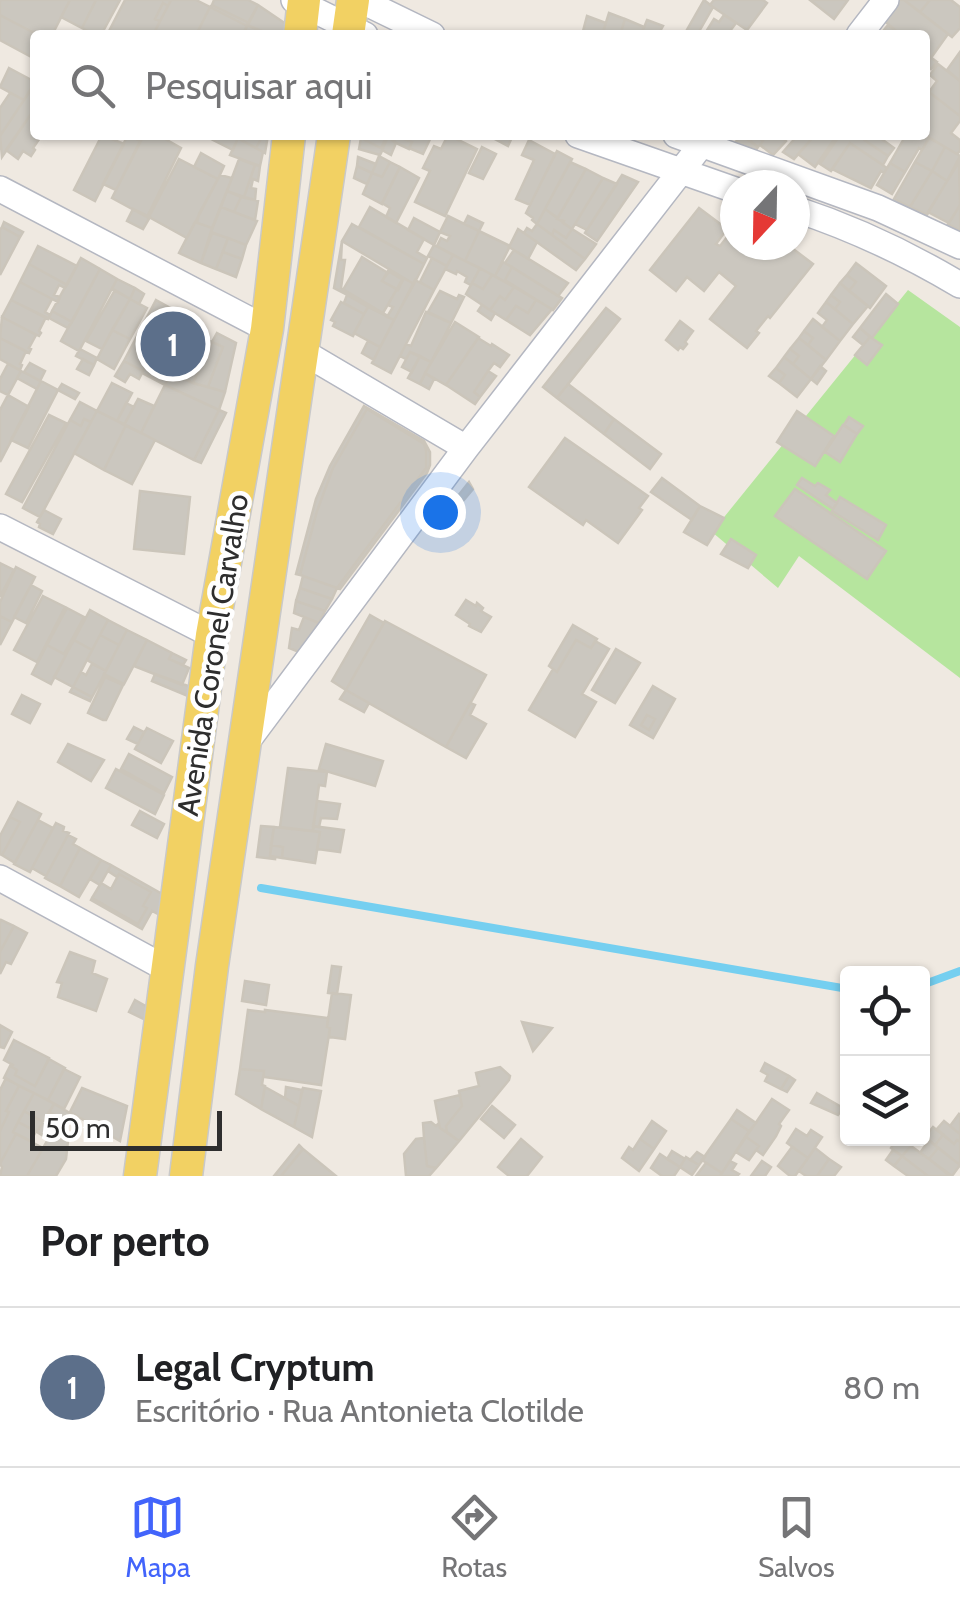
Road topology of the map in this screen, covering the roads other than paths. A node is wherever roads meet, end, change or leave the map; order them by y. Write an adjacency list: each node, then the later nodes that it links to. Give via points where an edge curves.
1 (886, 0): 5 (street)
2 (300, 10): 3 (street)
3 (355, 20): 4 (street)
4 (406, 30)
5 (864, 30)
6 (287, 140): 17 (main road, Avenida Coronel Carvalho)
7 (333, 140): 18 (main road, Avenida Coronel Carvalho)
8 (592, 140): 11 (street)
9 (690, 140): 10 (street)
10 (702, 144): 11 (street); 15 (street, via 878,208)
11 (680, 172): 12 (street); 19 (street)
12 (720, 185)
13 (0, 189): 17 (street)
14 (810, 215): 16 (street)
15 (960, 246)
16 (960, 285)
17 (267, 329): 21 (main road, Avenida Coronel Carvalho)
18 (304, 352): 19 (street); 22 (main road, Avenida Coronel Carvalho)
19 (466, 448): 22 (street)
20 (0, 527): 21 (street)
21 (212, 635): 24 (main road, Avenida Coronel Carvalho)
22 (246, 743): 26 (main road, Avenida Coronel Carvalho)
23 (0, 878): 24 (street)
24 (168, 962): 25 (main road, Avenida Coronel Carvalho)
25 (140, 1176)
26 (186, 1176)

